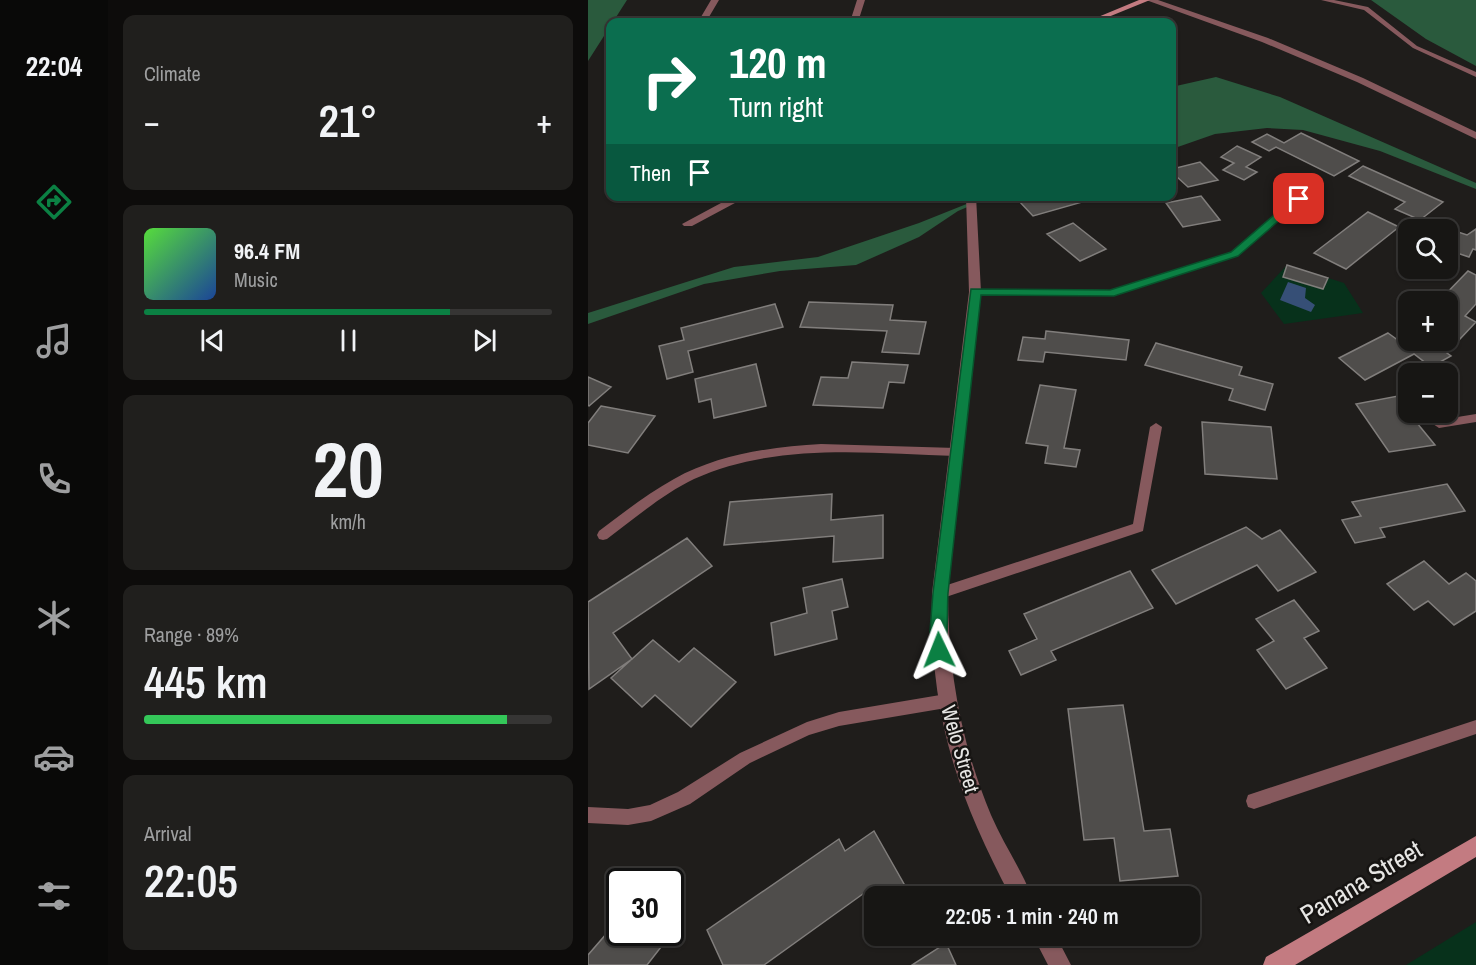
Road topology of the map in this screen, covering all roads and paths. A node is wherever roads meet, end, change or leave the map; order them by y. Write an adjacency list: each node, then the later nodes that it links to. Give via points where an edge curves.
1 (715, 0): 5 (street)
2 (861, 0): 6 (street)
3 (1148, 0): 7 (street); 9 (street, via 1265,40)
4 (1324, 0): 8 (lane, via 1366,9 1415,47)
5 (704, 18)
6 (855, 18)
7 (1101, 18)
8 (1476, 75)
9 (1476, 136)
10 (1299, 199): 14 (lane, via 1234,254 1110,293)
11 (733, 201): 13 (street)
12 (971, 201): 14 (street, Welo Street)
13 (688, 224)
14 (975, 292): 18 (street, Welo Street)
15 (1476, 418): 16 (lane)
16 (1439, 424)
17 (1156, 427): 20 (lane, via 1138,527)
18 (956, 452): 19 (lane, via 798,449 754,454 669,488); 20 (street, Welo Street)
19 (603, 535)
20 (940, 593): 21 (street, Welo Street, via 938,631)
21 (946, 701): 24 (lane, via 839,719 807,729 745,758 684,798 651,813 628,817); 26 (street, Welo Street, via 956,748 978,812)
22 (1475, 730): 23 (lane)
23 (1254, 801)
24 (588, 815)
25 (1476, 846): 29 (street, Panana Street)
26 (1016, 886)
27 (1050, 946): 28 (street)
28 (1060, 965)
29 (1274, 965)

